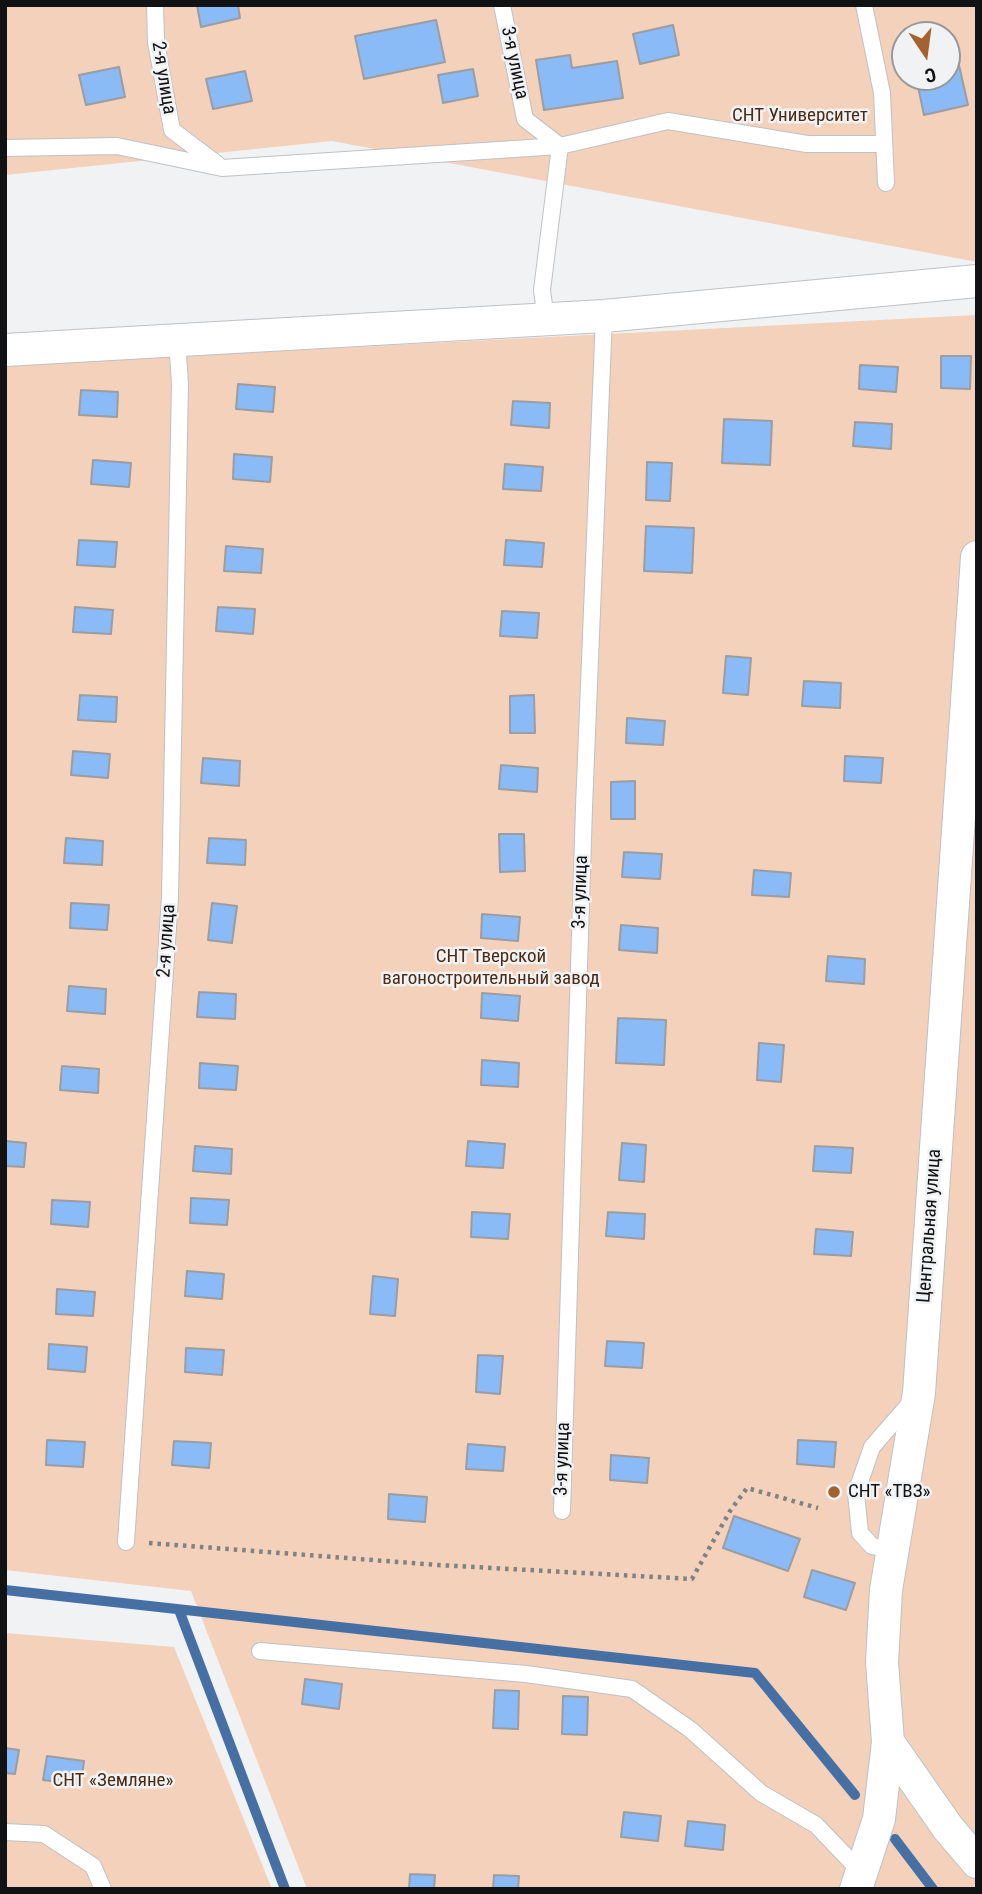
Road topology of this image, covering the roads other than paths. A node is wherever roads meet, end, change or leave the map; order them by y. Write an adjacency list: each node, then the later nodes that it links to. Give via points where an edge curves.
1 (155, 5): 7 (lane, 2-я улица, via 156,41 172,130)
2 (502, 5): 5 (lane, 3-я улица, via 525,120)
3 (864, 5): 4 (lane, via 882,93)
4 (884, 144): 5 (lane, via 807,144 668,121); 8 (lane)
5 (560, 146): 7 (lane); 11 (lane, via 542,290)
6 (5, 148): 7 (lane, via 117,146)
7 (222, 168)
8 (886, 183)
9 (977, 281): 10 (street)
10 (604, 316): 11 (street); 16 (lane, 3-я улица)
11 (547, 320): 12 (street)
12 (177, 339): 13 (street); 17 (lane, 2-я улица, via 180,384 170,898)
13 (5, 350)
14 (977, 557): 15 (street, Центральная улица)
15 (919, 1394): 18 (street, Центральная улица); 18 (lane, via 872,1447 856,1493 860,1533 872,1546)
16 (562, 1511)
17 (126, 1542)
18 (892, 1550): 20 (street, Центральная улица, via 882,1662)
19 (260, 1651): 23 (lane, via 526,1674 632,1689 691,1730 761,1793 816,1825)
20 (888, 1742): 22 (street); 23 (street, Центральная улица, via 879,1819)
21 (5, 1832): 24 (lane, via 44,1834 93,1866)
22 (977, 1862)
23 (859, 1883)
24 (103, 1889)

